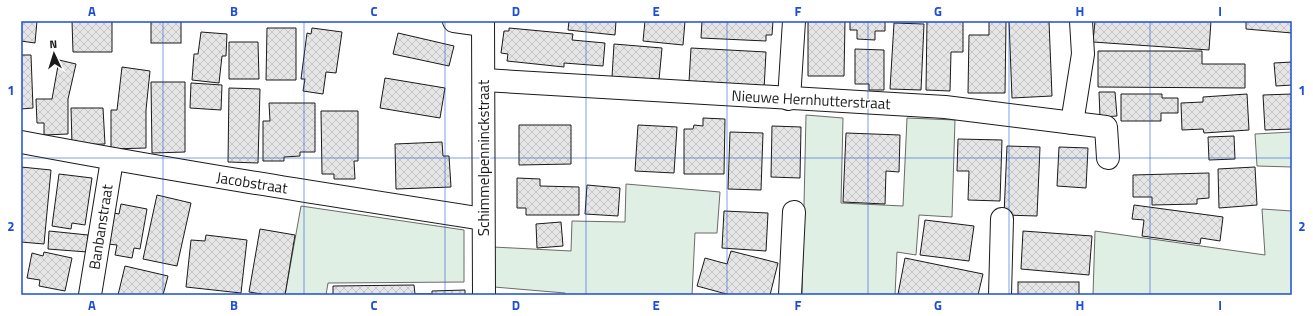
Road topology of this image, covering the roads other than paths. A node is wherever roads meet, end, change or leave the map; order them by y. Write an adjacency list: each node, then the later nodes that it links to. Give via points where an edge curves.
1 (454, 21): 4 (street)
2 (794, 21): 6 (street)
3 (1081, 21): 7 (street, via 1083,54)
4 (483, 23): 5 (street, Schimmelpenninckstraat)
5 (484, 80): 6 (street, Nieuwe Hernhutterstraat); 12 (street, Schimmelpenninckstraat)
6 (789, 99): 7 (street, Nieuwe Hernhutterstraat, via 945,107)
7 (1072, 123): 9 (street, Nieuwe Hernhutterstraat, via 1106,126)
8 (21, 142): 10 (street, Jacobstraat)
9 (1108, 158)
10 (112, 160): 12 (street, Jacobstraat); 14 (street, Banbanstraat)
11 (794, 212): 16 (street)
12 (484, 219): 15 (street, Schimmelpenninckstraat)
13 (1002, 220): 17 (street)
14 (90, 295)
15 (484, 295)
16 (790, 295)
17 (1000, 295)

